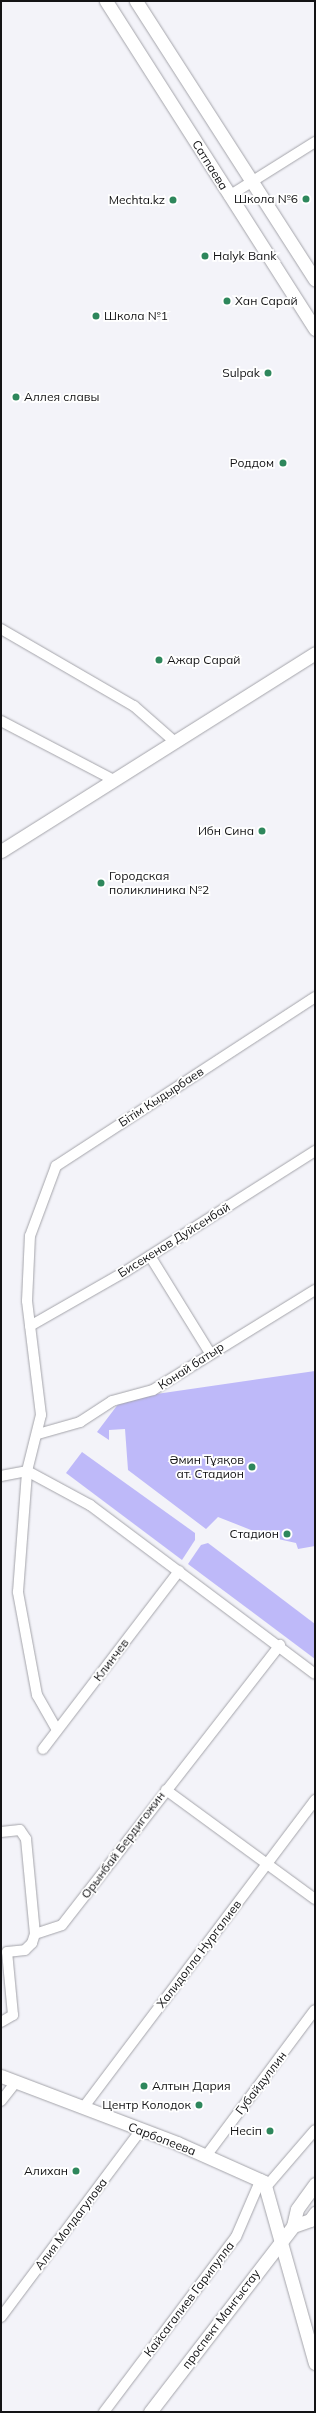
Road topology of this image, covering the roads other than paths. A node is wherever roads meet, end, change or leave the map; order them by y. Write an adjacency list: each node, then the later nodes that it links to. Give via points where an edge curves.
1 (106, 1): 5 (street, Сатпаева)
2 (136, 1): 4 (street, Сатпаева)
3 (315, 142): 4 (street)
4 (251, 182): 5 (street); 6 (street, Сатпаева)
5 (229, 196): 7 (street, Сатпаева)
6 (315, 280)
7 (315, 329)
8 (1, 629): 11 (street, via 134,706)
9 (315, 653): 11 (street)
10 (1, 721): 12 (street)
11 (174, 741): 12 (street)
12 (114, 780): 13 (street)
13 (1, 851)
14 (315, 997): 18 (street, Бiтiм Кыдырбаев, via 56,1166 30,1236)
15 (315, 1151): 16 (street, Бисекенов Дуйсенбай)
16 (150, 1256): 18 (street, Бисекенов Дуйсенбай); 19 (street)
17 (315, 1290): 19 (street, Конай батыр)
18 (30, 1326): 20 (street, Бiтiм Кыдырбаев, via 41,1415)
19 (210, 1353): 20 (street, Конай батыр, via 153,1390 112,1401 80,1422)
20 (38, 1434): 21 (street, Бiтiм Кыдырбаев)
21 (27, 1471): 22 (street); 23 (street, via 90,1506); 26 (street, Бiтiм Кыдырбаев, via 18,1592 37,1694)
22 (1, 1476)
23 (179, 1571): 24 (street); 26 (street, Клинчев)
24 (280, 1645): 25 (street); 28 (street, Орынбай Бердигожин)
25 (315, 1674)
26 (57, 1730): 27 (street, Клинчев)
27 (43, 1749)
28 (166, 1790): 31 (street); 33 (street, Орынбай Бердигожин, via 62,1925)
29 (315, 1800): 31 (street, Халидолла Нургалиев)
30 (1, 1832): 33 (street, via 20,1830 26,1839)
31 (266, 1864): 32 (street); 40 (street, Халидолла Нургалиев)
32 (315, 1899)
33 (35, 1934): 34 (street, via 32,1943 25,1950)
34 (4, 1953): 36 (street, via 13,2015)
35 (315, 2010): 43 (street, Губайдуллин)
36 (1, 2022)
37 (1, 2076): 38 (street, Сарбопеева)
38 (16, 2082): 39 (street); 40 (street, Сарбопеева)
39 (1, 2101)
40 (84, 2108): 42 (street, Сарбопеева)
41 (315, 2130): 44 (street, Кайсагалиев Гарипулла)
42 (140, 2131): 43 (street, Сарбопеева); 51 (street, Алия Молдагулова)
43 (206, 2156): 44 (street, Сарбопеева)
44 (264, 2183): 46 (street); 53 (street, Кайсагалиев Гарипулла, via 236,2237)
45 (315, 2184): 47 (street)
46 (271, 2203): 47 (street, via 281,2210); 50 (street)
47 (297, 2210): 49 (street)
48 (315, 2212): 49 (street, via 310,2220)
49 (293, 2226): 50 (street, проспект Мангыстау)
50 (280, 2241): 52 (street); 54 (street, проспект Мангыстау)
51 (1, 2317)
52 (315, 2363)
53 (104, 2412)
54 (150, 2412)

